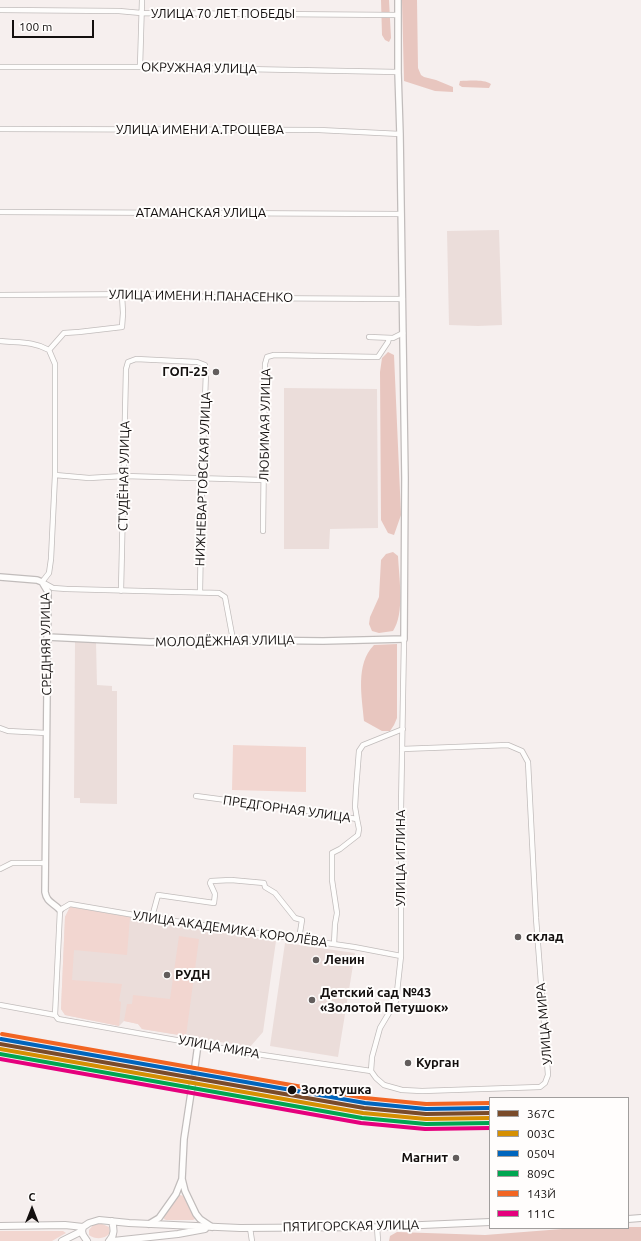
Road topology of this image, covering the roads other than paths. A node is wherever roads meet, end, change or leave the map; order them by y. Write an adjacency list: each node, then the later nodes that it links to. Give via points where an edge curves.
1 (142, 0): 4 (street)
2 (398, 0): 5 (street)
3 (0, 10): 4 (street, УЛИЦА 70 ЛЕТ ПОБЕДЫ)
4 (141, 13): 5 (street, УЛИЦА 70 ЛЕТ ПОБЕДЫ); 7 (street)
5 (398, 15): 8 (street)
6 (0, 67): 7 (street, ОКРУЖНАЯ УЛИЦА)
7 (140, 67): 8 (street, ОКРУЖНАЯ УЛИЦА)
8 (398, 72): 10 (street)
9 (0, 129): 10 (street, УЛИЦА ИМЕНИ А.ТРОЩЕВА, via 311,130)
10 (400, 134): 12 (street)
11 (0, 212): 12 (street, АТАМАНСКАЯ УЛИЦА)
12 (401, 214): 15 (street)
13 (0, 295): 14 (street, УЛИЦА ИМЕНИ Н.ПАНАСЕНКО)
14 (122, 295): 15 (street, УЛИЦА ИМЕНИ Н.ПАНАСЕНКО); 20 (street, via 122,327 64,333)
15 (403, 299): 16 (street)
16 (403, 333): 18 (street); 32 (street)
17 (369, 337): 18 (street)
18 (389, 338): 25 (street, ЛЮБИМАЯ УЛИЦА, via 378,357 267,357)
19 (0, 341): 20 (street, via 33,343)
20 (49, 350): 22 (street, СРЕДНЯЯ УЛИЦА, via 55,364)
21 (205, 365): 23 (street, СТУДЁНАЯ УЛИЦА, via 197,362 136,359 128,362); 24 (street, НИЖНЕВАРТОВСКАЯ УЛИЦА)
22 (55, 475): 23 (street, via 89,478); 28 (street, СРЕДНЯЯ УЛИЦА, via 51,559 49,573)
23 (124, 476): 24 (street); 29 (street, СТУДЁНАЯ УЛИЦА)
24 (202, 478): 25 (street); 30 (street, НИЖНЕВАРТОВСКАЯ УЛИЦА)
25 (264, 480): 26 (street, ЛЮБИМАЯ УЛИЦА)
26 (263, 531)
27 (0, 577): 28 (street, via 30,578)
28 (42, 582): 29 (street, via 52,588); 31 (street, СРЕДНЯЯ УЛИЦА, via 48,592)
29 (121, 591): 30 (street)
30 (200, 592): 33 (street, via 219,593 225,597)
31 (47, 637): 33 (street, МОЛОДЁЖНАЯ УЛИЦА, via 150,642); 36 (street, СРЕДНЯЯ УЛИЦА)
32 (404, 639): 33 (street, МОЛОДЁЖНАЯ УЛИЦА); 35 (street, УЛИЦА ИГЛИНА)
33 (233, 640)
34 (0, 728): 36 (street)
35 (403, 729): 37 (street, УЛИЦА ИГЛИНА); 39 (street, ПРЕДГОРНАЯ УЛИЦА, via 363,745 359,751 355,807)
36 (46, 734): 40 (street, СРЕДНЯЯ УЛИЦА)
37 (402, 750): 46 (street, УЛИЦА ИГЛИНА); 51 (street, УЛИЦА МИРА, via 508,746 522,751 528,762 548,1075 540,1087 422,1091 402,1090 384,1085)
38 (196, 796): 39 (street, ПРЕДГОРНАЯ УЛИЦА)
39 (357, 820): 45 (street, via 358,836 332,853 332,880 337,913)
40 (45, 863): 41 (street, via 12,863); 42 (street, СРЕДНЯЯ УЛИЦА, via 44,892 46,898)
41 (0, 868)
42 (60, 910): 43 (street, УЛИЦА АКАДЕМИКА КОРОЛЁВА, via 70,904); 48 (street)
43 (152, 917): 44 (street, УЛИЦА АКАДЕМИКА КОРОЛЁВА); 44 (street, via 158,895 214,903 215,894 211,881 264,883 265,887 275,892 295,918 302,920)
44 (299, 939): 45 (street, УЛИЦА АКАДЕМИКА КОРОЛЁВА)
45 (334, 944): 46 (street, УЛИЦА АКАДЕМИКА КОРОЛЁВА)
46 (401, 956): 51 (street, УЛИЦА ИГЛИНА, via 396,1001 380,1028)
47 (0, 1005): 48 (street, УЛИЦА МИРА)
48 (55, 1015): 49 (street, УЛИЦА МИРА, via 58,1018)
49 (198, 1044): 50 (street); 51 (street, УЛИЦА МИРА)
50 (195, 1066)
51 (370, 1071)
52 (192, 1086): 53 (street, via 184,1139)
53 (182, 1179): 58 (street, via 176,1194 159,1218); 62 (street, via 196,1214)
54 (641, 1218): 55 (main road)
55 (629, 1219)
56 (109, 1221): 58 (main road, ПЯТИГОРСКАЯ УЛИЦА); 64 (main road, ПЯТИГОРСКАЯ УЛИЦА, via 94,1221); 67 (main road, via 114,1230)
57 (489, 1222): 61 (main road, ПЯТИГОРСКАЯ УЛИЦА)
58 (149, 1224): 62 (main road, ПЯТИГОРСКАЯ УЛИЦА)
59 (65, 1225): 60 (main road); 64 (main road); 65 (main road, via 69,1234)
60 (0, 1226)
61 (377, 1227): 63 (main road, ПЯТИГОРСКАЯ УЛИЦА); 70 (street)
62 (213, 1228): 63 (main road, ПЯТИГОРСКАЯ УЛИЦА); 68 (main road, ПЯТИГОРСКАЯ УЛИЦА)
63 (250, 1228): 69 (street)
64 (83, 1229): 65 (main road); 66 (main road)
65 (65, 1240)
66 (87, 1241)
67 (109, 1241)
68 (113, 1241)
69 (252, 1241)
70 (378, 1241)

